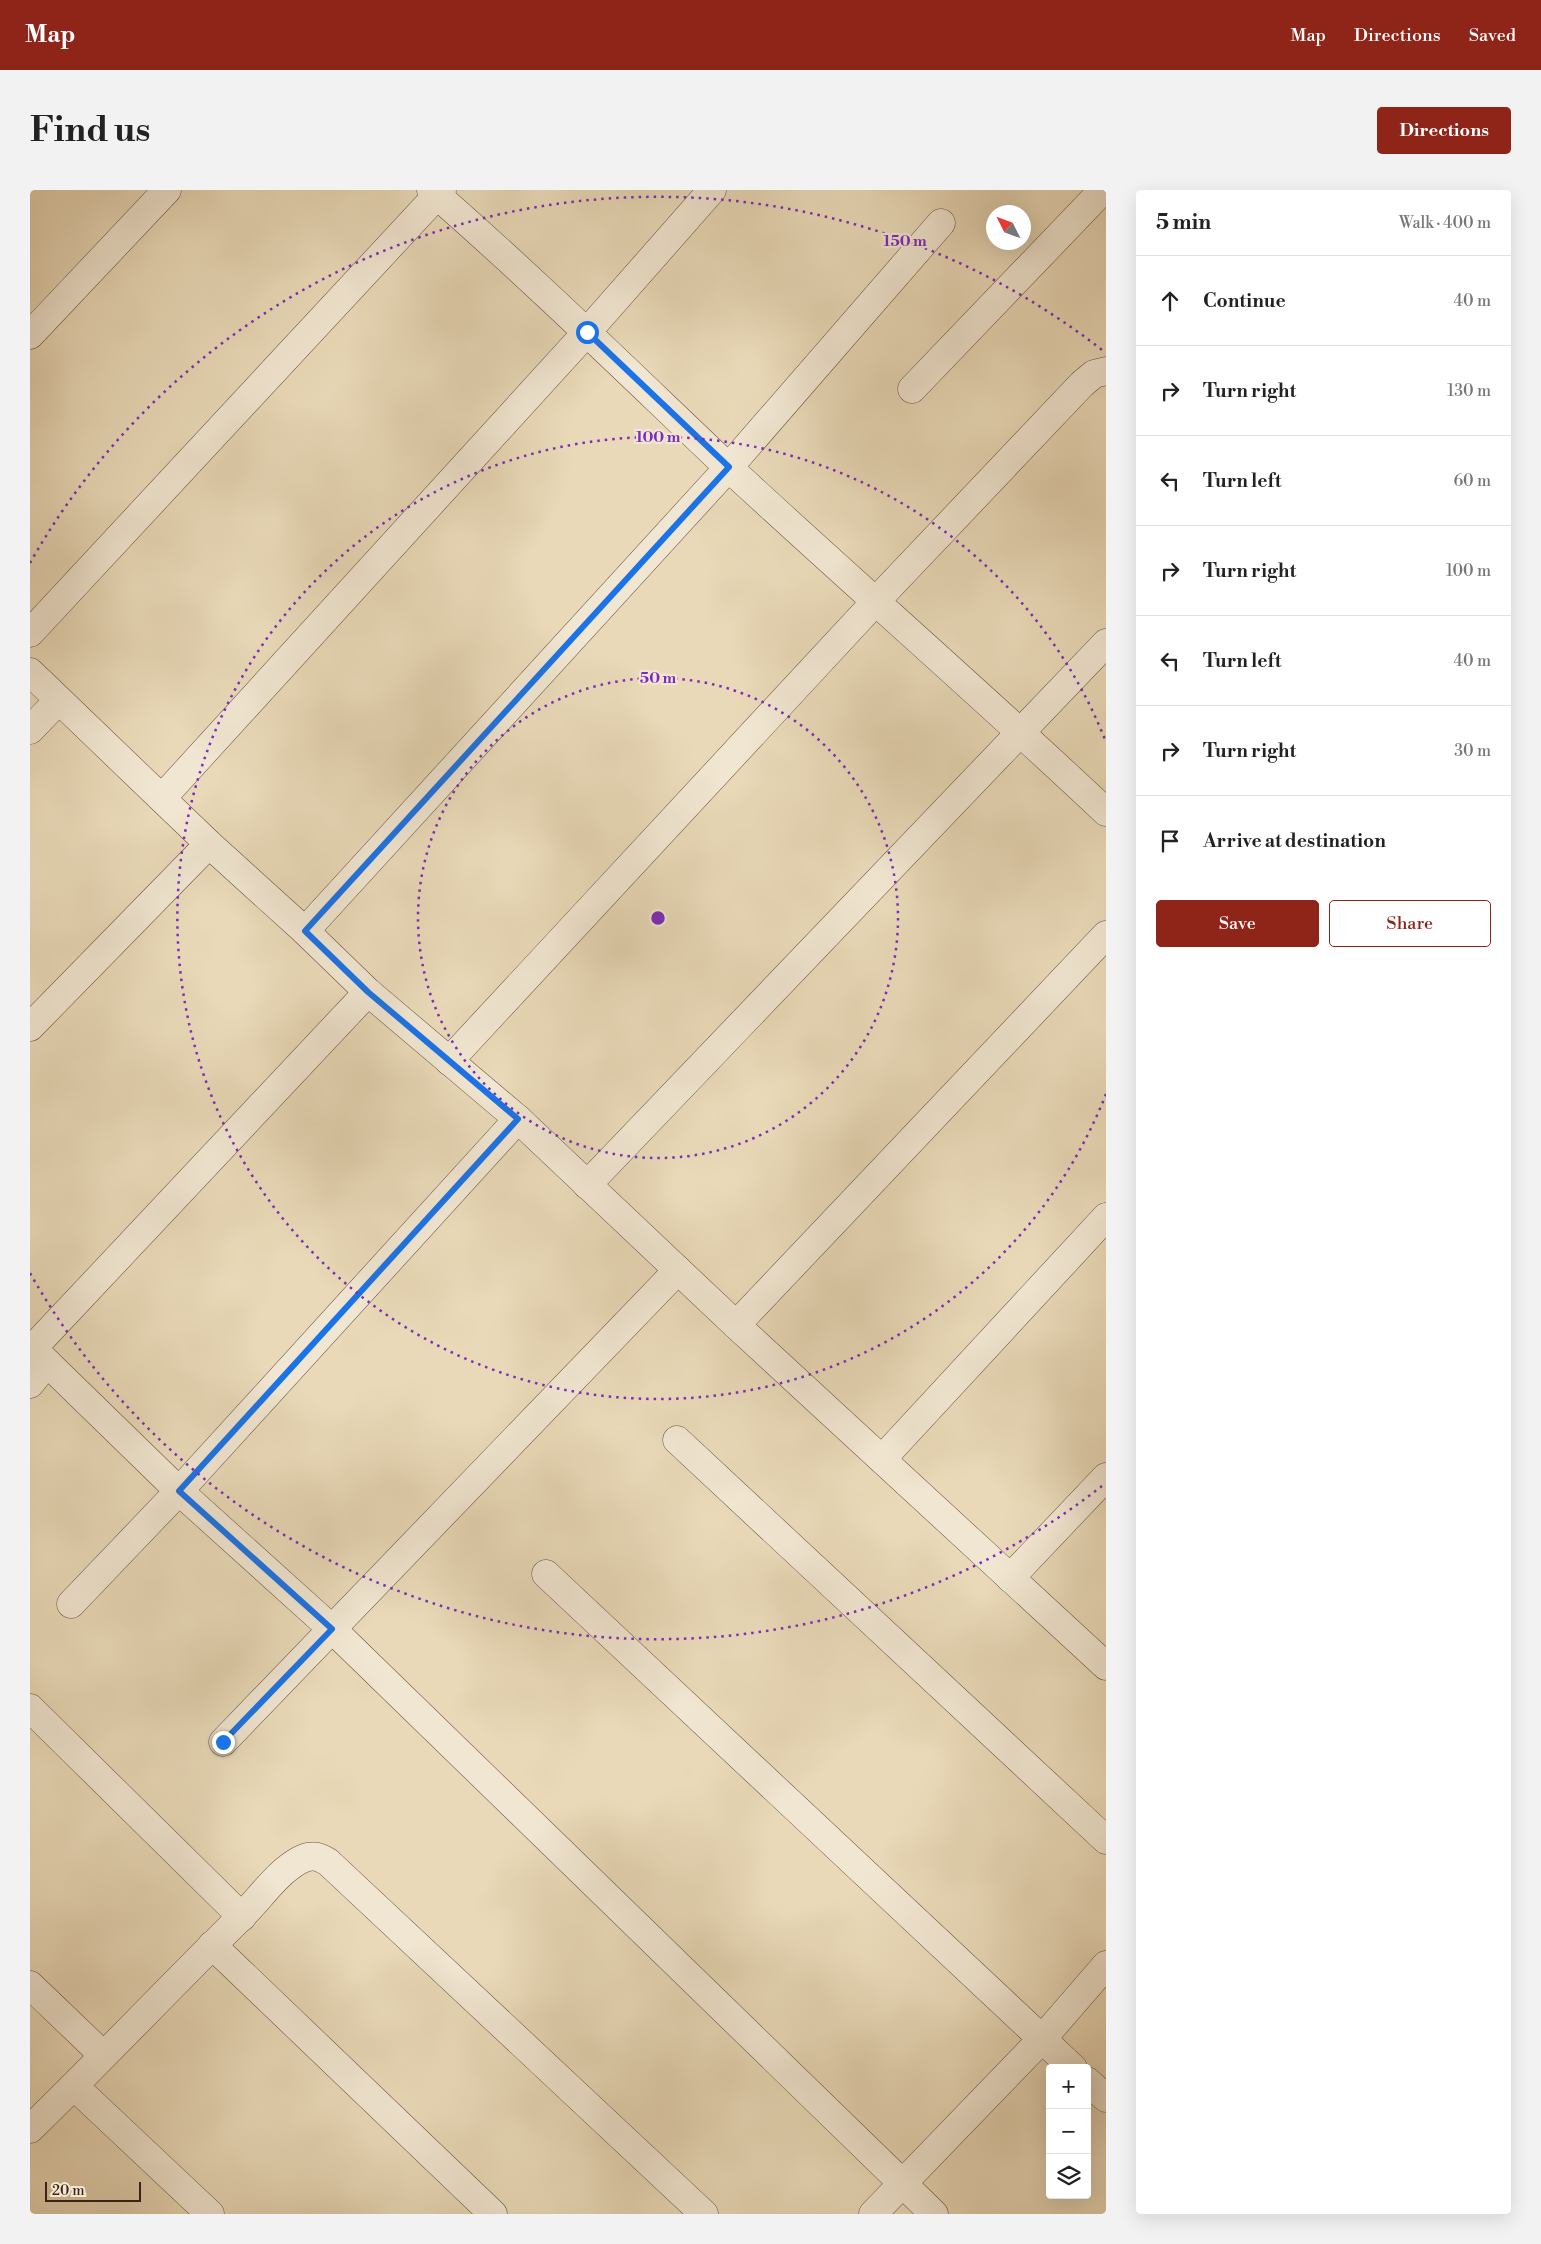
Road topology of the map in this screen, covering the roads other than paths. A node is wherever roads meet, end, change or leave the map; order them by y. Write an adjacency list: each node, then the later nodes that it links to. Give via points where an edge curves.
1 (167, 190): 7 (street)
2 (712, 190): 6 (street)
3 (1103, 190): 9 (street)
4 (437, 192): 6 (street); 12 (street)
5 (941, 223): 10 (street)
6 (587, 332): 10 (street); 18 (street)
7 (30, 335)
8 (1106, 370): 11 (street, via 1094,374 1082,384)
9 (912, 389)
10 (729, 467): 11 (street); 21 (street)
11 (876, 601): 17 (street); 25 (street)
12 (30, 634)
13 (1106, 643): 17 (street)
14 (30, 672): 15 (street)
15 (59, 700): 16 (street); 18 (street)
16 (30, 730)
17 (1021, 732): 19 (street); 27 (street)
18 (162, 798): 20 (street)
19 (1106, 812)
20 (209, 844): 21 (street); 24 (street)
21 (305, 931): 23 (street)
22 (1106, 934): 30 (street)
23 (368, 992): 25 (street); 31 (street)
24 (30, 1027)
25 (450, 1061): 26 (street)
26 (518, 1119): 27 (street); 36 (street)
27 (587, 1185): 29 (street)
28 (1106, 1217): 34 (street)
29 (678, 1270): 30 (street); 40 (street)
30 (736, 1325): 34 (street)
31 (37, 1352): 32 (street); 36 (street)
32 (30, 1384)
33 (677, 1440): 44 (street)
34 (882, 1459): 38 (street)
35 (1106, 1478): 38 (street)
36 (179, 1491): 39 (street); 40 (street)
37 (546, 1574): 49 (street)
38 (1010, 1578): 41 (street)
39 (72, 1604)
40 (332, 1629): 43 (street); 56 (street)
41 (1106, 1666)
42 (30, 1708): 45 (street)
43 (223, 1742)
44 (1106, 1840)
45 (242, 1917): 46 (street); 59 (street, via 298,1860 318,1856 328,1862)
46 (212, 1945): 50 (street); 58 (street)
47 (1106, 1965): 49 (street)
48 (30, 1985): 50 (street)
49 (1042, 2040): 51 (street); 56 (street)
50 (103, 2055): 53 (street)
51 (1069, 2064)
52 (1091, 2085): 54 (street)
53 (74, 2086): 55 (street); 57 (street)
54 (1106, 2098)
55 (30, 2129)
56 (901, 2183): 60 (street); 61 (street)
57 (210, 2214)
58 (494, 2214)
59 (704, 2214)
60 (873, 2214)
61 (934, 2214)

